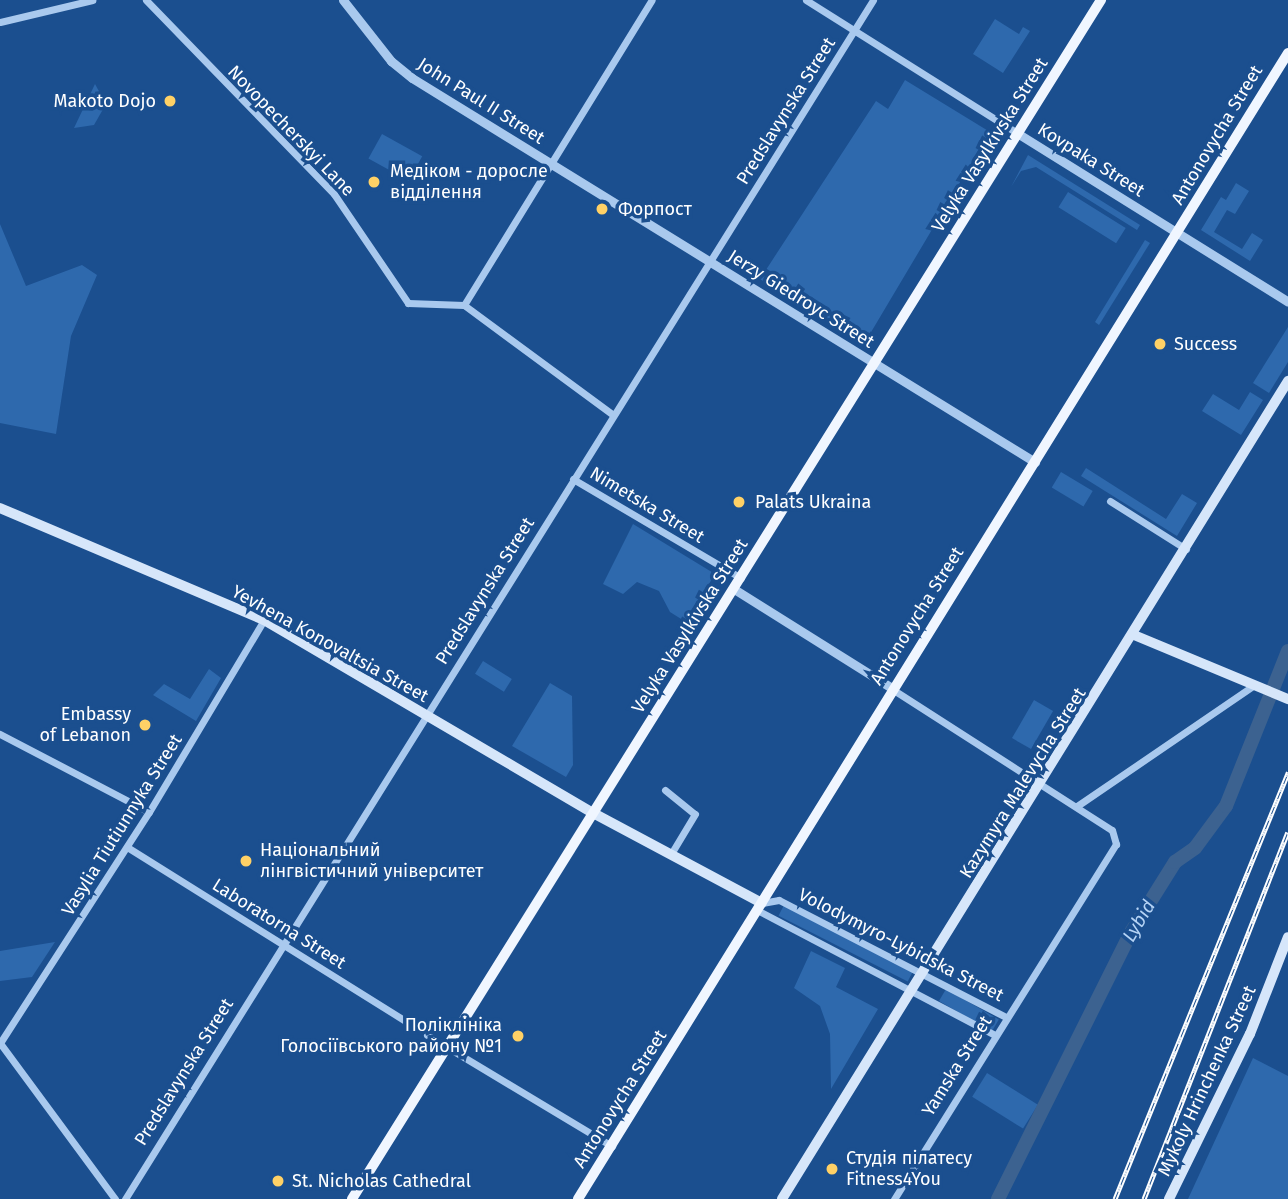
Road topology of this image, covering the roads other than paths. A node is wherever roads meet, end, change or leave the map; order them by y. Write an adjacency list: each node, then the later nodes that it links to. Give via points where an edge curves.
1 (92, 0): 8 (street)
2 (146, 0): 16 (street, Novopecherskyi Lane, via 334,194 408,303)
3 (343, 0): 12 (street, John Paul II Street, via 401,70)
4 (652, 0): 12 (street)
5 (806, 0): 9 (street, Kovpaka Street)
6 (873, 0): 9 (street, Predslavynska Street)
7 (1101, 0): 11 (main road, Velyka Vasylkivska Street)
8 (0, 22)
9 (854, 30): 11 (street, Kovpaka Street); 14 (street, Predslavynska Street)
10 (1288, 53): 13 (main road, Antonovycha Street)
11 (1017, 133): 13 (street, Kovpaka Street); 17 (main road, Velyka Vasylkivska Street)
12 (550, 163): 14 (street, Jerzy Giedroyc Street); 16 (street)
13 (1178, 233): 15 (street, Kovpaka Street); 20 (main road, Antonovycha Street)
14 (711, 261): 17 (street, Jerzy Giedroyc Street); 19 (street, Predslavynska Street)
15 (1288, 302)
16 (464, 305): 19 (street)
17 (875, 364): 20 (street, Jerzy Giedroyc Street); 25 (main road, Velyka Vasylkivska Street)
18 (1288, 381): 24 (main road, Kazymyra Malevycha Street)
19 (612, 414): 21 (street, Predslavynska Street)
20 (1035, 462): 30 (main road, Antonovycha Street)
21 (573, 480): 25 (street, Nimetska Street); 32 (street, Predslavynska Street)
22 (1110, 501): 24 (street)
23 (0, 508): 27 (main road, Yevhena Konovaltsia Street)
24 (1186, 549): 28 (main road, Kazymyra Malevycha Street)
25 (741, 579): 26 (main road, Velyka Vasylkivska Street)
26 (734, 589): 30 (street); 38 (main road, Velyka Vasylkivska Street)
27 (264, 620): 32 (main road, Yevhena Konovaltsia Street); 37 (street, Vasylia Tiutiunnyka Street)
28 (1134, 635): 29 (main road); 34 (main road, Kazymyra Malevycha Street)
29 (1257, 687): 31 (main road); 36 (street)
30 (892, 688): 34 (street); 41 (main road, Antonovycha Street)
31 (1286, 699)
32 (425, 715): 38 (main road, Yevhena Konovaltsia Street); 43 (street, Predslavynska Street)
33 (0, 733): 37 (street)
34 (1041, 783): 36 (street); 44 (main road, Kazymyra Malevycha Street)
35 (665, 790): 40 (street, via 695,814)
36 (1077, 806): 46 (street, Yamska Street, via 1112,830 1116,844)
37 (149, 812): 39 (street, Vasylia Tiutiunnyka Street)
38 (596, 814): 40 (main road, Volodymyro-Lybidska Street); 51 (main road, Velyka Vasylkivska Street)
39 (127, 847): 43 (street, Laboratorna Street); 50 (street, Vasylia Tiutiunnyka Street)
40 (671, 854): 41 (main road, Volodymyro-Lybidska Street)
41 (759, 906): 44 (street, Volodymyro-Lybidska Street, via 779,900); 45 (street, Volodymyro-Lybidska Street); 52 (main road, Antonovycha Street)
42 (1288, 937): 59 (main road, Mykoly Hrinchenka Street, via 1250,1034)
43 (282, 944): 47 (street, Laboratorna Street); 54 (street, Predslavynska Street)
44 (924, 972): 45 (main road, Kazymyra Malevycha Street); 46 (street, Volodymyro-Lybidska Street)
45 (913, 990): 49 (street, Volodymyro-Lybidska Street); 57 (main road, Kazymyra Malevycha Street)
46 (1006, 1017): 49 (street, Yamska Street)
47 (415, 1027)
48 (427, 1035): 51 (street)
49 (995, 1035): 58 (street, Yamska Street)
50 (0, 1043): 53 (street)
51 (447, 1049): 52 (street); 55 (main road, Velyka Vasylkivska Street)
52 (612, 1146): 56 (main road, Antonovycha Street)
53 (115, 1199)
54 (125, 1199)
55 (352, 1199)
56 (578, 1199)
57 (782, 1199)
58 (894, 1199)
59 (1170, 1199)

